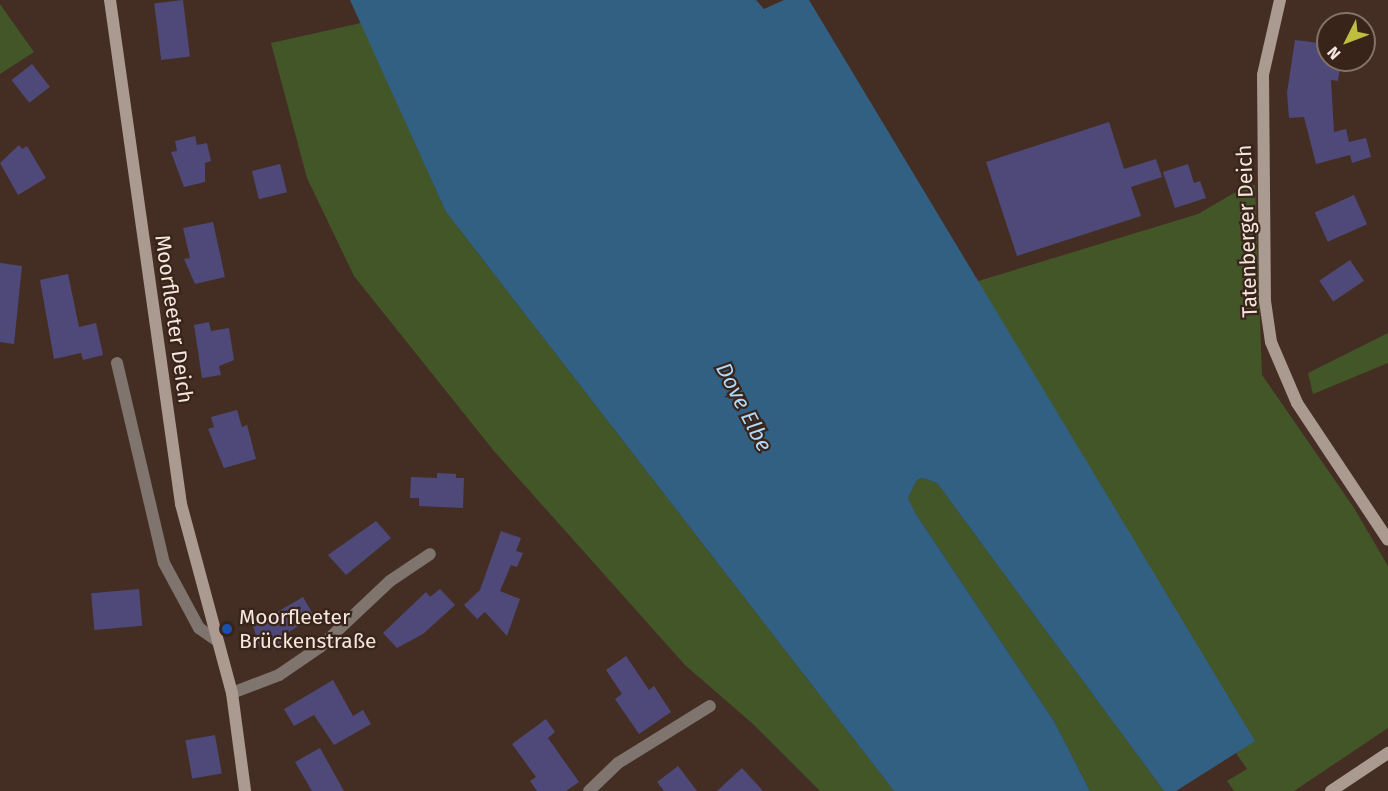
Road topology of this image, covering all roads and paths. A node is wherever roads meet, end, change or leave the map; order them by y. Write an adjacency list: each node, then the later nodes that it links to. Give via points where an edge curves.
1 (110, 0): 6 (street, Moorfleeter Deich, via 181,504)
2 (1280, 0): 4 (street, Tatenberger Deich, via 1263,84 1265,301 1271,342 1297,403)
3 (117, 363): 6 (street, Moorfleeter Deich, via 164,563 199,628)
4 (1388, 539)
5 (430, 554): 7 (street, via 390,581 312,652 279,675)
6 (216, 640): 7 (street, Moorfleeter Deich)
7 (232, 693): 10 (street, Moorfleeter Deich)
8 (710, 706): 11 (street, via 618,763)
9 (1388, 753): 12 (street)
10 (245, 791)
11 (589, 791)
12 (1330, 791)

